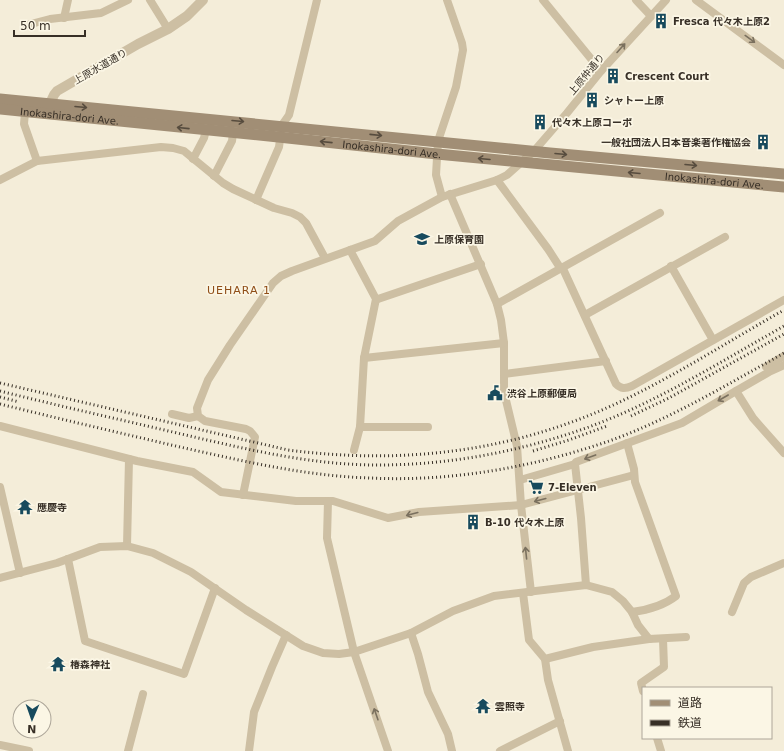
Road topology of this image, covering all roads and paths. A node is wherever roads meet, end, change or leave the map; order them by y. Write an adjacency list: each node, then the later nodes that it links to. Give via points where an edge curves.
1 (68, 0): 12 (street)
2 (128, 0): 12 (street, via 101,13)
3 (150, 0): 14 (street)
4 (203, 0): 14 (street, 上原水道通り, via 187,16)
5 (317, 0): 21 (street, via 289,115)
6 (447, 0): 25 (street, via 463,50 456,87)
7 (543, 0): 16 (street)
8 (636, 0): 11 (street)
9 (666, 0): 11 (street, 上原仲通り)
10 (696, 0): 15 (street, one-way to 15)
11 (651, 16): 16 (street, 上原仲通り, one-way to 11)
12 (64, 18): 13 (street)
13 (27, 25)
14 (168, 29): 18 (street, 上原水道通り, via 58,91 53,95)
15 (784, 65)
16 (601, 70): 26 (street, 上原仲通り)
17 (0, 98): 18 (main road, Inokashira-dori Ave.)
18 (50, 109): 20 (main road, Inokashira-dori Ave.); 21 (main road, Inokashira-dori Ave., one-way to 21); 22 (main road, Inokashira-dori Ave., one-way to 18)
19 (0, 110): 20 (main road, Inokashira-dori Ave.)
20 (25, 112): 29 (street, via 24,124)
21 (282, 125): 24 (street); 25 (main road, Inokashira-dori Ave., one-way to 25)
22 (206, 130): 23 (main road, Inokashira-dori Ave.); 28 (street)
23 (233, 132): 24 (main road, Inokashira-dori Ave.); 32 (street, via 232,141)
24 (280, 137): 27 (main road, Inokashira-dori Ave., one-way to 24); 37 (street, via 279,147)
25 (438, 141): 26 (main road, Inokashira-dori Ave.); 27 (street)
26 (534, 151): 30 (street, 上原仲通り); 31 (main road, Inokashira-dori Ave., one-way to 31)
27 (437, 154): 30 (main road, Inokashira-dori Ave., one-way to 27); 36 (street, via 436,175)
28 (193, 159): 29 (street, via 184,151 161,147); 32 (street)
29 (37, 161): 33 (street)
30 (522, 162): 34 (street, 上原仲通り); 35 (main road, Inokashira-dori Ave., one-way to 30)
31 (784, 174)
32 (214, 176): 37 (street)
33 (0, 180)
34 (497, 180): 36 (street, 上原仲通り); 44 (street)
35 (784, 187)
36 (446, 195): 40 (street, 上原仲通り, via 398,221 375,241); 42 (street)
37 (256, 200): 41 (street, via 300,217)
38 (660, 213): 44 (street)
39 (725, 236): 43 (street)
40 (350, 250): 41 (street, 上原仲通り); 45 (street)
41 (325, 258): 59 (street, 上原仲通り, via 281,276 273,283 213,371 197,408)
42 (481, 264): 45 (street); 47 (street)
43 (671, 266): 48 (street); 49 (street)
44 (561, 269): 47 (street); 48 (street)
45 (376, 299): 52 (street)
46 (784, 300): 49 (street)
47 (497, 304): 50 (street)
48 (584, 315): 53 (street)
49 (713, 340): 53 (street, via 627,388 621,388 616,384)
50 (504, 343): 52 (street); 56 (street)
51 (784, 356): 55 (street)
52 (364, 358): 61 (street)
53 (606, 361): 56 (street)
54 (784, 365): 57 (street)
55 (766, 366)
56 (504, 374): 69 (street, via 504,392 516,440)
57 (736, 390): 63 (street, one-way to 63, via 682,423); 65 (street, via 753,418)
58 (172, 414): 59 (street, via 189,418)
59 (198, 416): 72 (street, via 205,421 246,429 255,437)
60 (0, 426): 66 (street)
61 (360, 427): 62 (street); 64 (street)
62 (428, 427)
63 (627, 444): 67 (street, one-way to 67); 68 (street)
64 (354, 450)
65 (783, 450)
66 (130, 459): 72 (street, via 193,472 221,492); 75 (street)
67 (575, 464): 69 (street); 71 (street)
68 (634, 475): 71 (street); 83 (street, via 676,596 651,609)
69 (520, 480): 74 (street)
70 (0, 487): 78 (street)
71 (578, 490): 74 (street, one-way to 74); 80 (street)
72 (243, 494): 73 (street, via 296,501)
73 (328, 501): 74 (street, one-way to 73, via 419,512 388,518); 90 (street, via 327,538)
74 (521, 506): 82 (street, one-way to 74)
75 (127, 546): 76 (street, via 100,547); 81 (street, via 177,564)
76 (68, 559): 78 (street); 81 (street, via 85,641 184,674)
77 (784, 564): 84 (street, via 747,580)
78 (20, 573): 79 (street)
79 (0, 578)
80 (586, 585): 82 (street); 83 (street, via 612,592)
81 (215, 588): 86 (street)
82 (527, 593): 85 (street, via 484,599 453,611); 91 (street, via 529,640)
83 (632, 612): 88 (street, via 638,625)
84 (732, 612)
85 (411, 633): 90 (street); 101 (street, via 428,692 448,734)
86 (286, 635): 90 (street, via 304,646 323,653); 99 (street, via 254,712)
87 (686, 637): 89 (street)
88 (650, 639): 89 (street); 91 (street, via 593,647)
89 (663, 639): 92 (street, via 664,667 641,683)
90 (354, 652): 100 (street, one-way to 90)
91 (545, 660): 94 (street)
92 (642, 687)
93 (143, 694): 98 (street)
94 (560, 721): 102 (street); 103 (street)
95 (657, 739): 104 (street)
96 (0, 744): 97 (street)
97 (29, 751)
98 (128, 751)
99 (249, 751)
100 (388, 751)
101 (452, 751)
102 (500, 751)
103 (568, 751)
104 (661, 751)

